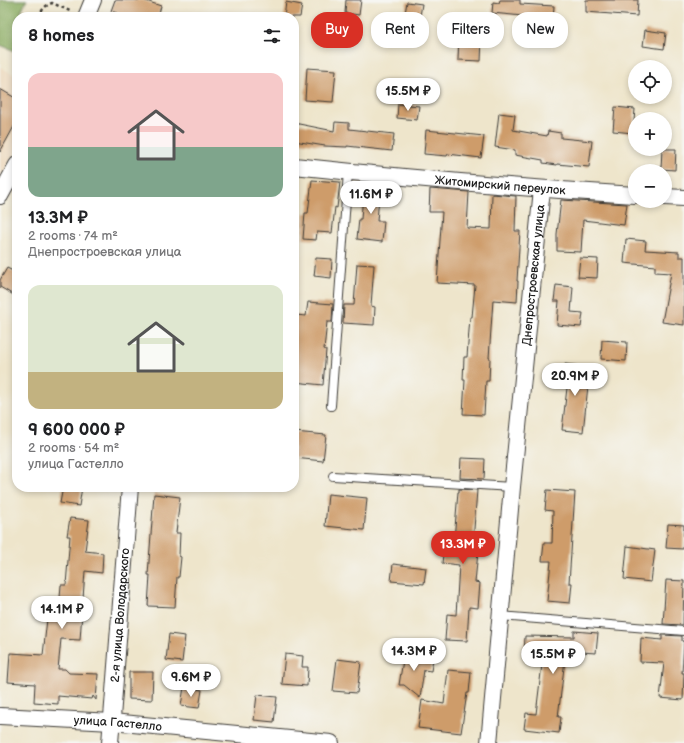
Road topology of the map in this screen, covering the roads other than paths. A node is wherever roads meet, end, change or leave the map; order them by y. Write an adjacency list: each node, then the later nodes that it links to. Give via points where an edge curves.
1 (93, 0): 2 (street)
2 (85, 12)
3 (299, 167): 4 (street, Житомирский переулок)
4 (348, 172): 6 (street, Житомирский переулок); 11 (lane)
5 (12, 174): 8 (street)
6 (542, 189): 7 (street, Житомирский переулок); 13 (street, Днепростроевская улица)
7 (628, 195)
8 (0, 196)
9 (672, 197): 10 (street)
10 (684, 198)
11 (331, 406)
12 (333, 476): 13 (lane)
13 (512, 487): 15 (street, Днепростроевская улица)
14 (130, 492): 18 (street, 2-я улица Володарского)
15 (501, 616): 16 (lane); 21 (street, Днепростроевская улица)
16 (684, 631)
17 (0, 716): 18 (street, улица Гастелло)
18 (112, 722): 19 (street, 2-я улица Володарского); 20 (street, улица Гастелло)
19 (110, 743)
20 (331, 743)
21 (489, 743)

